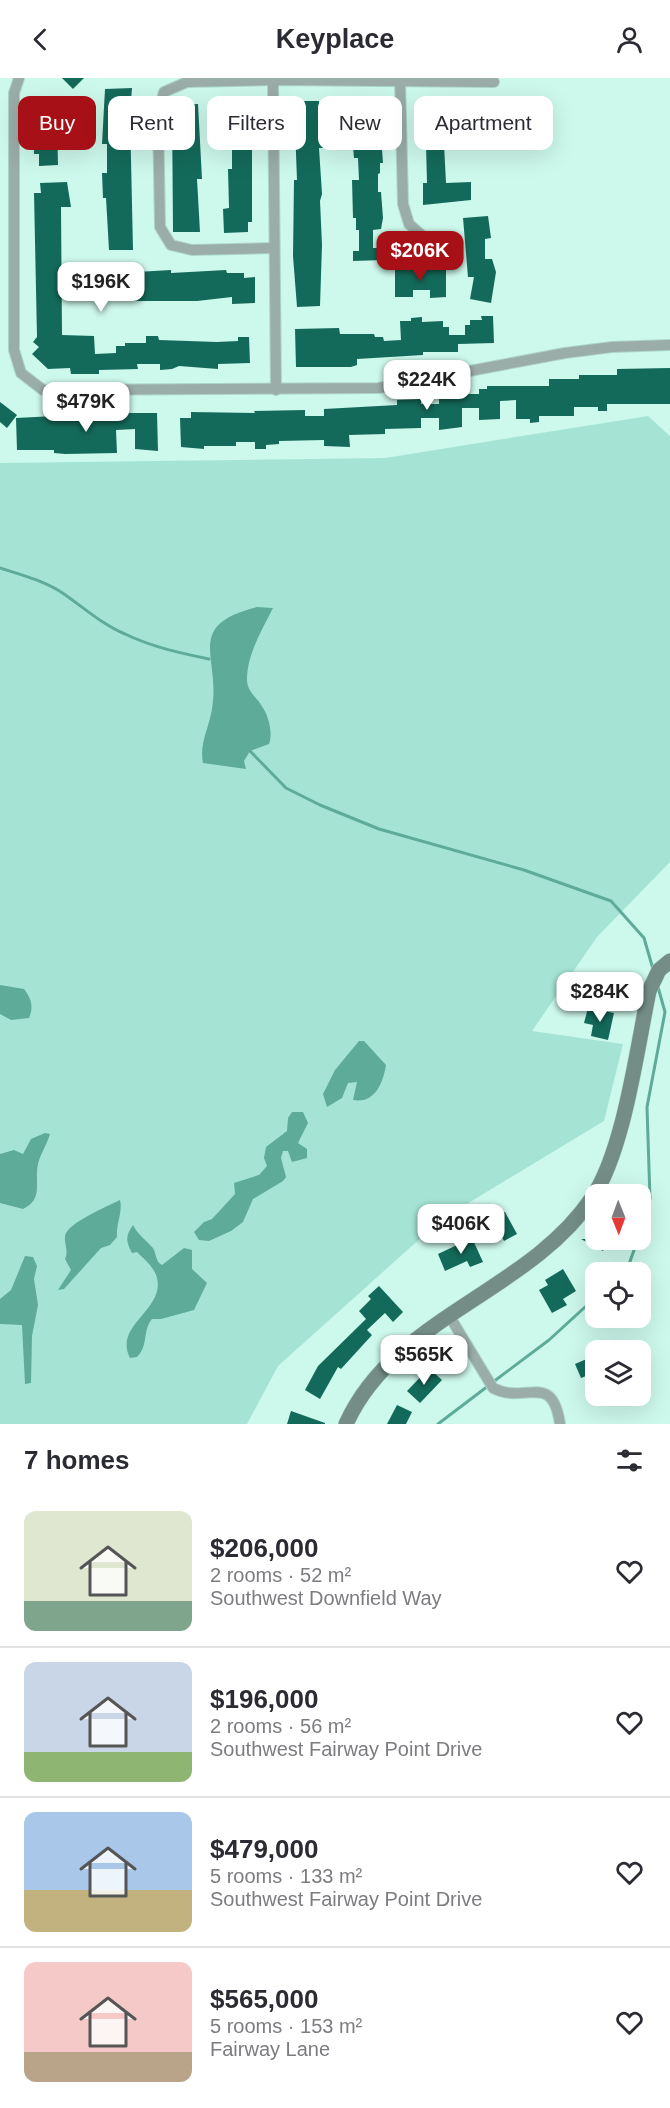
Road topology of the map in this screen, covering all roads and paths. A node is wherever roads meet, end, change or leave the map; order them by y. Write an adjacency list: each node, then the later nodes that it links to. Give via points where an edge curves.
1 (19, 78): 8 (street, via 14,93 14,338 21,373 43,390)
2 (400, 79): 3 (street); 4 (street); 5 (street, via 403,204 409,224)
3 (273, 80): 6 (street); 6 (street, via 187,82 164,92 158,114 160,226 171,245 192,250)
4 (494, 82)
5 (427, 240)
6 (274, 248): 8 (street)
7 (670, 345): 8 (street, via 574,351 379,388)
8 (276, 390)
9 (670, 961): 10 (street, via 659,970 649,991 616,1144 593,1197 558,1239)
10 (450, 1317): 11 (street, via 390,1363 354,1407); 12 (street, via 493,1388 502,1392 547,1393 557,1407)
11 (346, 1424)
12 (560, 1424)

